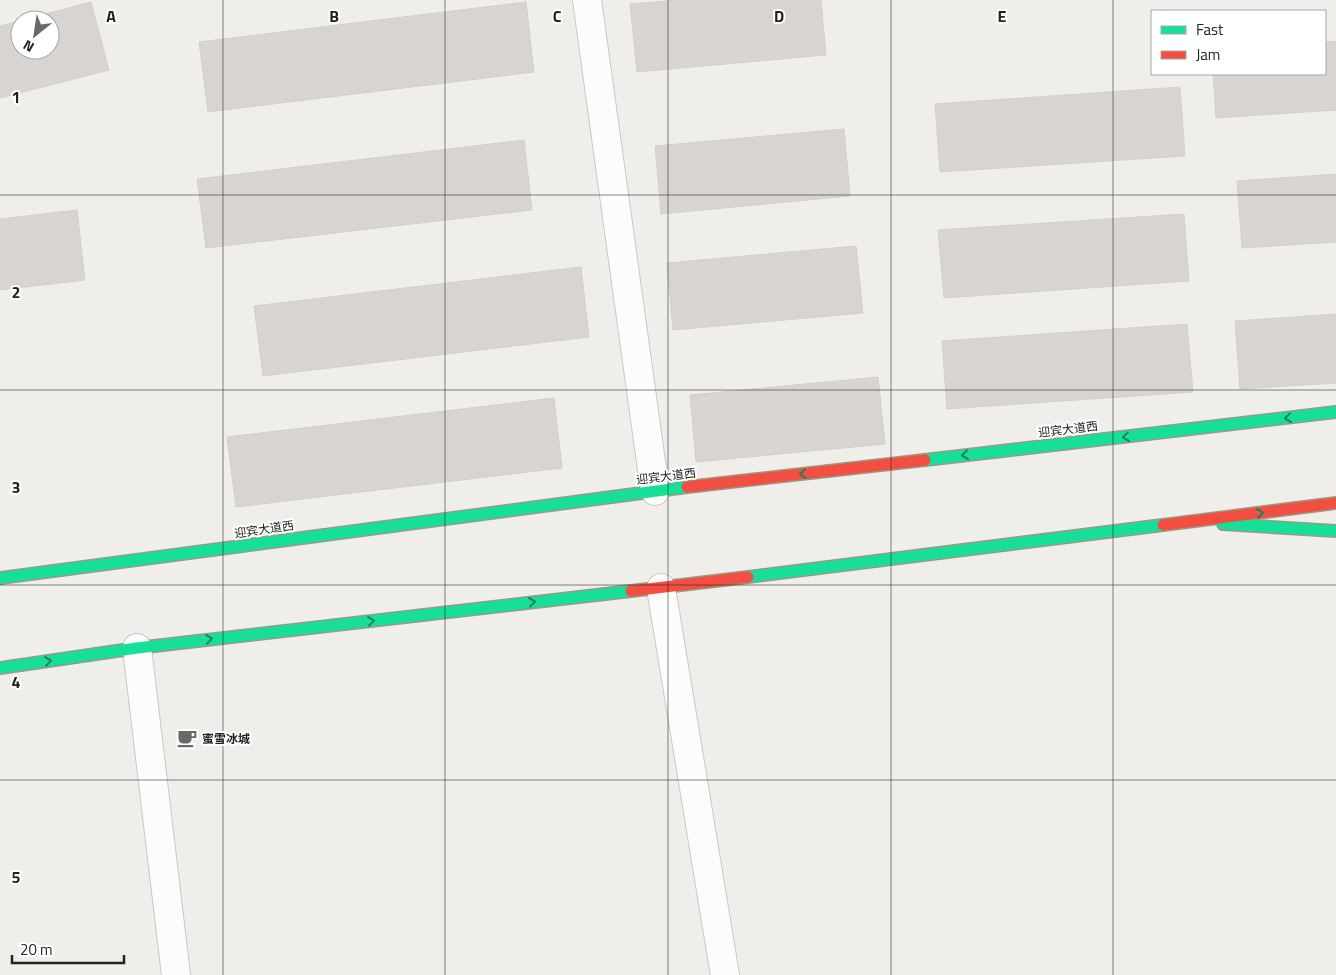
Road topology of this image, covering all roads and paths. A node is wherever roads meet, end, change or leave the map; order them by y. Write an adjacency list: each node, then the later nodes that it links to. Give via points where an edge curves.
1 (587, 0): 3 (street)
2 (1336, 412): 3 (main road, 迎宾大道西, one-way to 3)
3 (655, 491): 7 (main road, 迎宾大道西)
4 (1336, 503): 5 (main road, one-way to 4)
5 (1194, 522): 6 (main road); 8 (main road)
6 (1336, 531)
7 (0, 578)
8 (661, 588): 9 (main road, one-way to 8); 12 (street)
9 (137, 648): 10 (main road, one-way to 9); 11 (street)
10 (0, 668)
11 (176, 975)
12 (725, 975)

